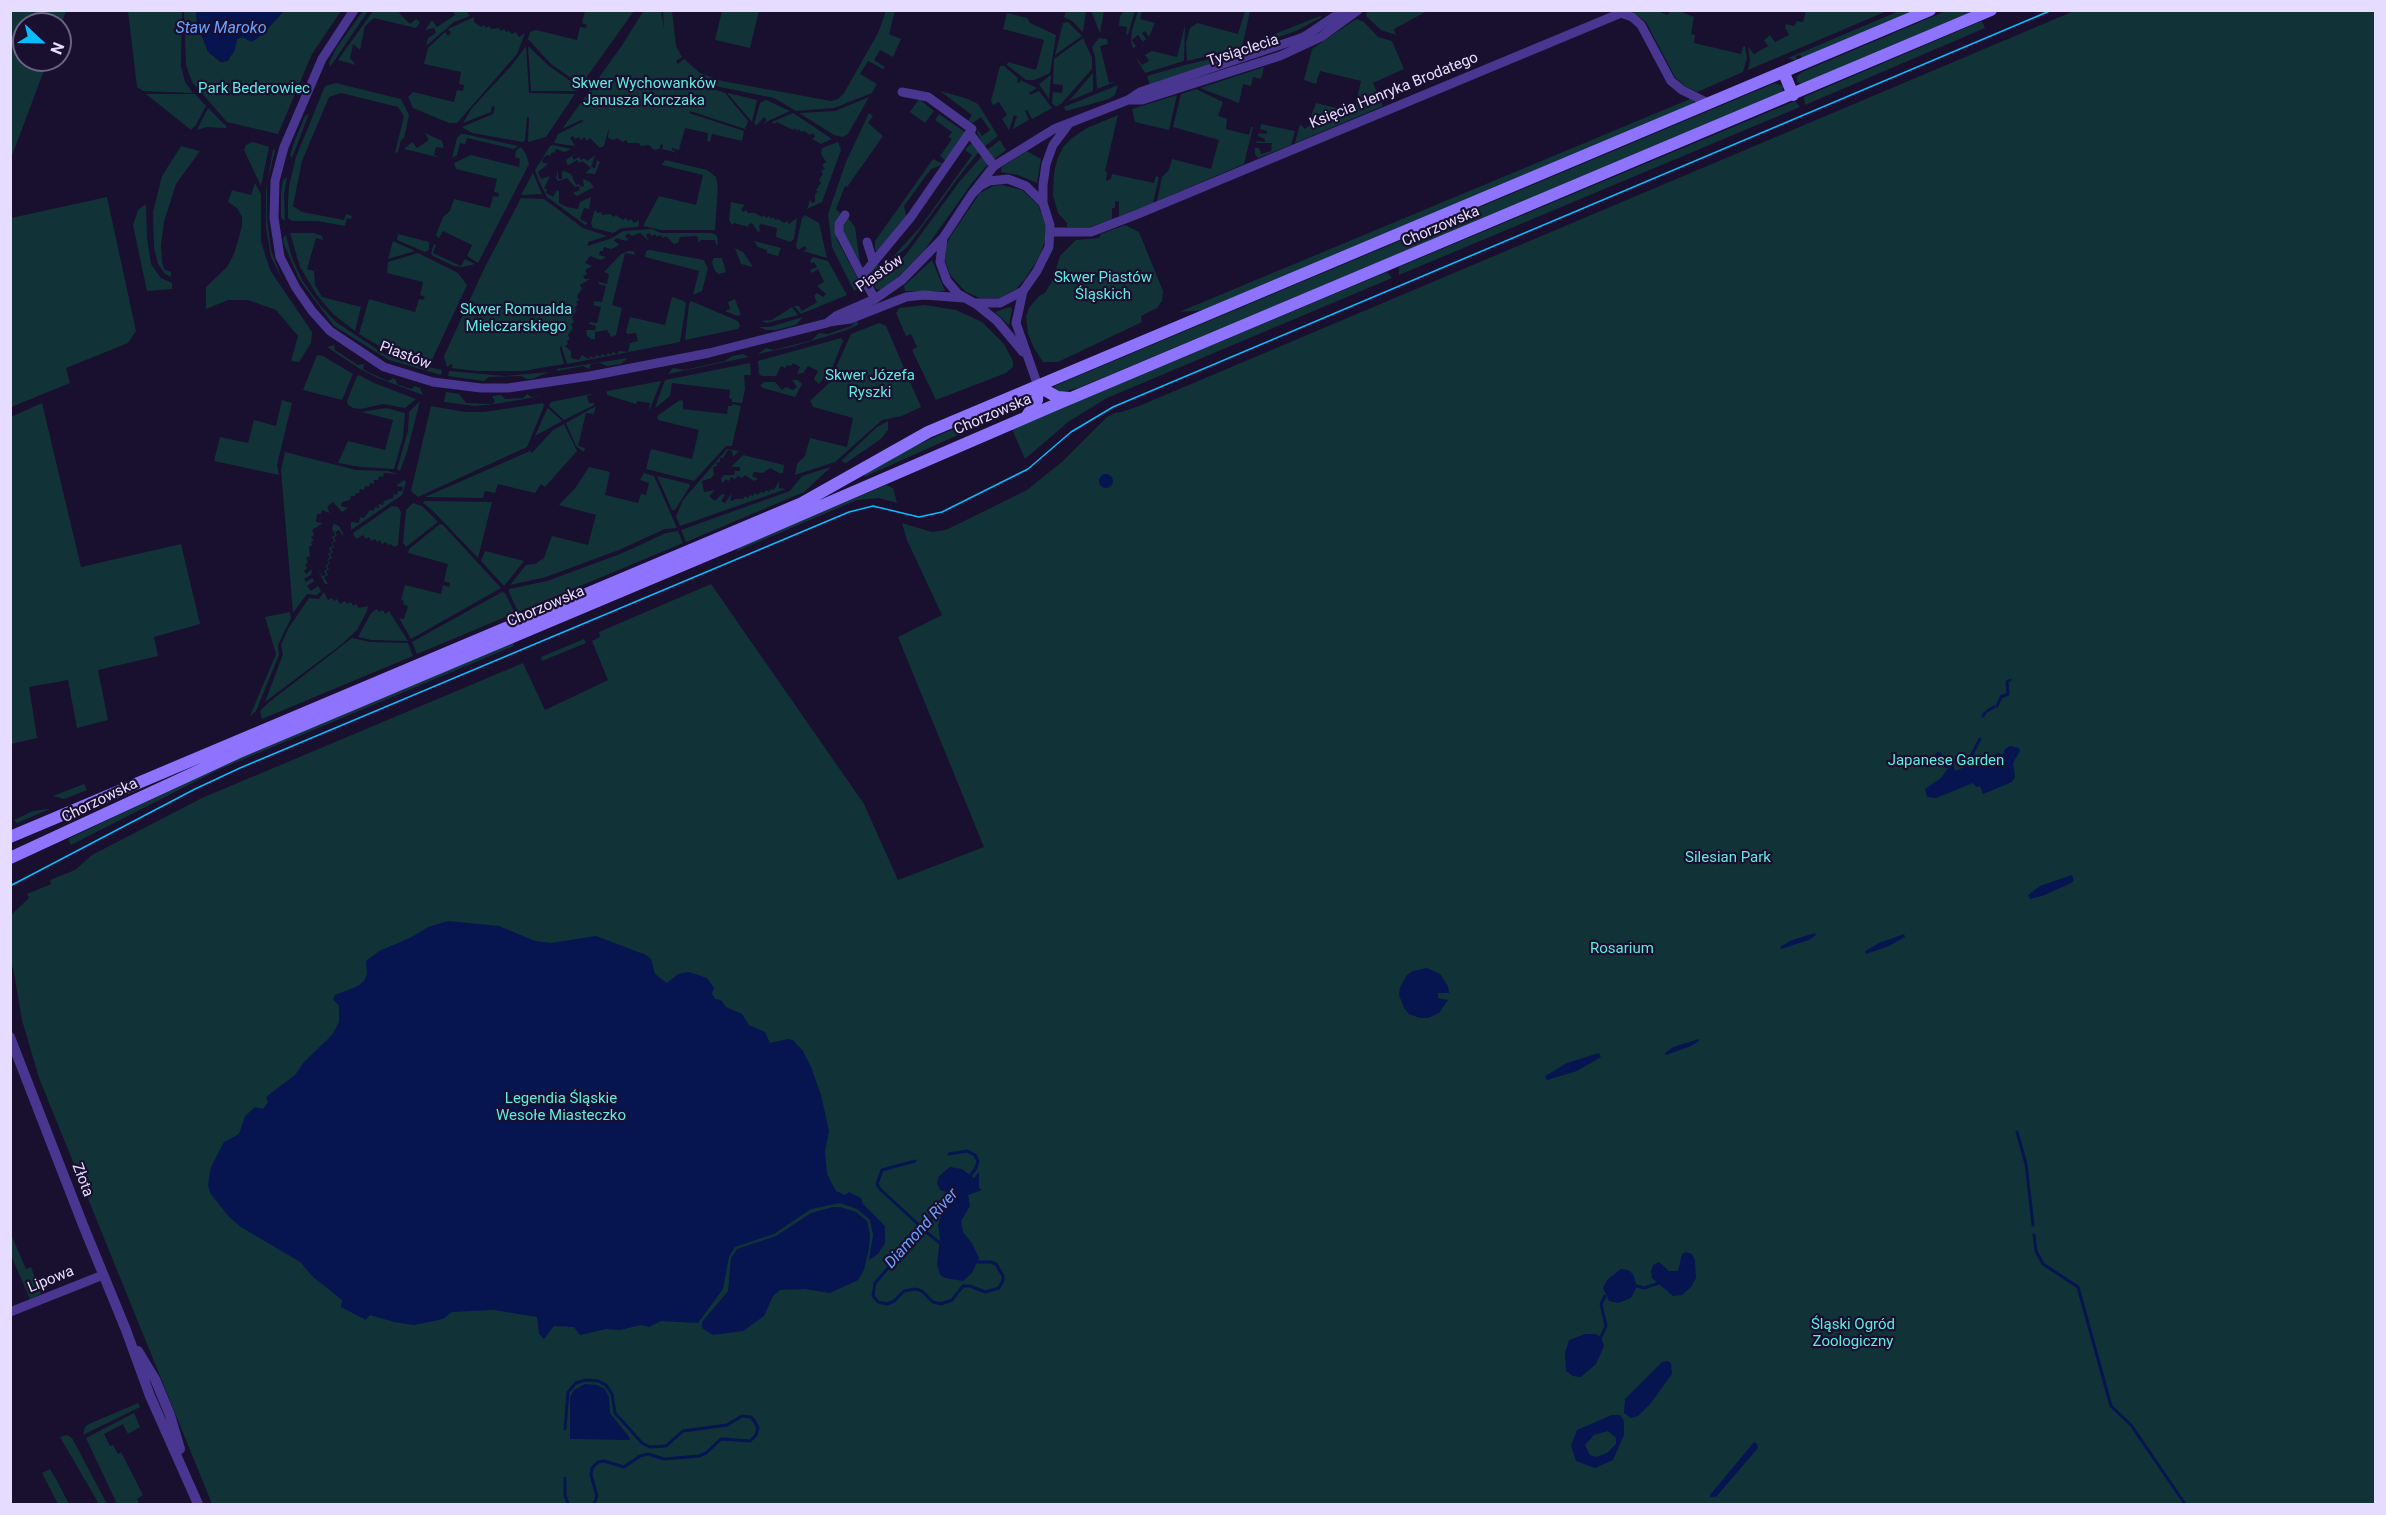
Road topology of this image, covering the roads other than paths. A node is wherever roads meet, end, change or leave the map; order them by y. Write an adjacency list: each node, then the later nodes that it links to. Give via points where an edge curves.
1 (354, 10): 28 (street, Piastów, via 322,59 284,147 275,180 273,209 280,257 296,288 330,331 350,346 384,367 419,378 461,386 508,388 687,358)
2 (1344, 10): 9 (street, Tysiąclecia, via 1304,37 1140,92)
3 (1358, 10): 9 (street, Tysiąclecia, via 1321,37 1280,56 1142,100)
4 (1930, 10): 6 (main road, Chorzowska)
5 (1991, 10): 8 (main road, Chorzowska)
6 (1784, 73): 8 (main road); 10 (main road, Chorzowska)
7 (902, 92): 12 (street, via 928,98 972,129)
8 (1793, 95): 31 (main road, Chorzowska)
9 (1128, 100): 11 (street, Tysiąclecia)
10 (1710, 104): 19 (street, Księcia Henryka Brodatego, via 1671,81 1641,25 1621,13 1138,214 1091,232); 30 (main road, Chorzowska)
11 (1070, 122): 13 (street, Tysiąclecia); 14 (street)
12 (971, 135): 15 (street); 22 (street)
13 (1036, 140): 14 (street, via 1046,145); 15 (street, Tysiąclecia)
14 (1050, 153): 17 (street, via 1044,171)
15 (994, 166): 16 (street, Tysiąclecia)
16 (972, 194): 17 (street, via 989,181 1008,179 1026,186); 20 (street)
17 (1043, 203): 19 (street)
18 (845, 215): 23 (street, via 838,224 839,231)
19 (1051, 232): 24 (street, via 1046,254)
20 (943, 238): 25 (street, via 943,272 953,289); 26 (street, Piastów, via 902,280)
21 (867, 242): 22 (street)
22 (873, 261): 23 (street)
23 (862, 276): 26 (street)
24 (1023, 291): 27 (street, via 1000,303); 29 (street, via 1016,323)
25 (965, 298): 27 (street); 28 (street, Piastów, via 906,297 850,319)
26 (875, 299): 28 (street, Piastów)
27 (974, 303): 29 (street, via 997,321)
28 (827, 322)
29 (1026, 356): 30 (street)
30 (1038, 386): 31 (main road, via 1058,397); 32 (main road, via 1037,400); 33 (main road, Chorzowska, via 928,432 802,503)
31 (1072, 397): 32 (main road, Chorzowska)
32 (1028, 416): 34 (main road, Chorzowska, via 237,753)
33 (10, 837)
34 (10, 858)
35 (11, 1036): 36 (street, Złota)
36 (103, 1275): 37 (street, Lipowa); 38 (street, Złota)
37 (10, 1312)
38 (197, 1503)

